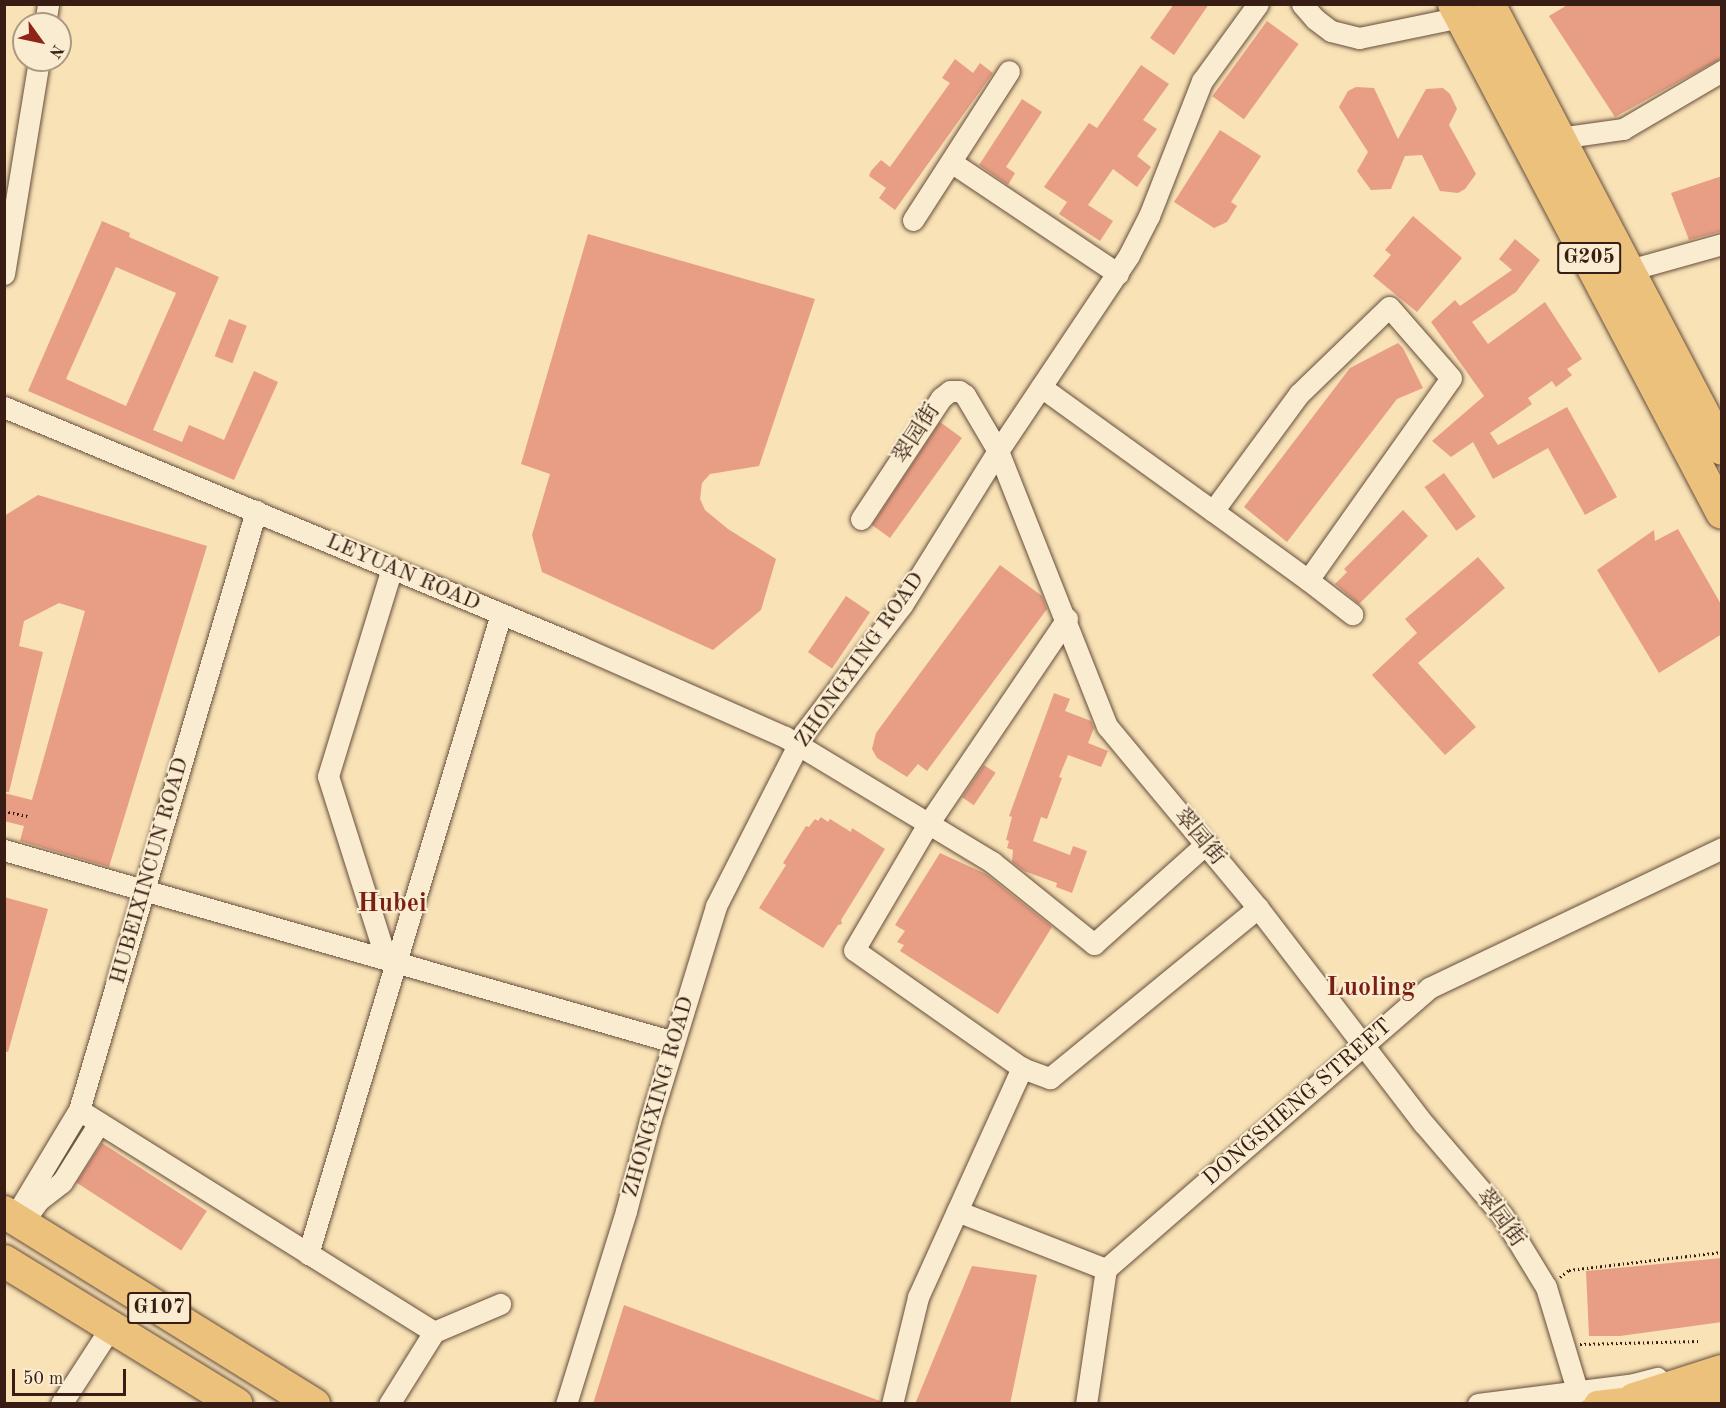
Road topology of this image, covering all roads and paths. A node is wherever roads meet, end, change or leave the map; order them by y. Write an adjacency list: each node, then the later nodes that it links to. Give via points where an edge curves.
1 (1258, 4): 13 (street, ZHONGXING ROAD, via 1202,81 1149,216)
2 (1302, 4): 3 (street, via 1324,26 1349,37 1371,37)
3 (1468, 9): 7 (highway, G205); 21 (highway, G205)
4 (1009, 71): 8 (street)
5 (1722, 71): 7 (street, via 1623,129)
6 (37, 72): 12 (street)
7 (1559, 138): 14 (highway, G205)
8 (951, 162): 9 (street); 13 (street)
9 (913, 220)
10 (1722, 244): 14 (street)
11 (1722, 256): 14 (street)
12 (4, 274)
13 (1118, 274): 15 (street, ZHONGXING ROAD)
14 (1632, 275): 17 (highway, G205)
15 (1041, 387): 18 (street, ZHONGXING ROAD); 20 (street)
16 (4, 407): 19 (street, LEYUAN ROAD)
17 (1722, 449)
18 (998, 451): 22 (street, 翠园街, via 965,395 950,391 941,398); 27 (street, 翠园街); 28 (street, ZHONGXING ROAD, via 902,605)
19 (256, 511): 23 (street, LEYUAN ROAD); 35 (street, HUBEIXINCUN ROAD)
20 (1213, 511): 24 (street); 24 (street, via 1299,394 1389,307 1451,378)
21 (1722, 513)
22 (861, 519)
23 (392, 568): 25 (street, LEYUAN ROAD); 37 (street, via 328,776)
24 (1308, 580): 26 (street)
25 (501, 614): 28 (street, LEYUAN ROAD); 37 (street)
26 (1352, 614)
27 (1067, 620): 31 (street); 32 (street, 翠园街, via 1107,726)
28 (798, 746): 31 (street, LEYUAN ROAD); 38 (street, ZHONGXING ROAD, via 716,906)
29 (4, 811): 30 (path)
30 (27, 816)
31 (928, 824): 32 (street, LEYUAN ROAD, via 992,862 1094,944); 40 (street, via 854,950)
32 (1206, 844): 36 (street, 翠园街)
33 (1722, 848): 39 (street, DONGSHENG STREET, via 1429,988)
34 (4, 850): 35 (street)
35 (144, 891): 37 (street); 41 (street, HUBEIXINCUN ROAD)
36 (1258, 908): 39 (street, 翠园街); 40 (street, via 1050,1078)
37 (391, 961): 38 (street); 46 (street)
38 (674, 1042): 64 (street, ZHONGXING ROAD)
39 (1366, 1045): 48 (street, DONGSHENG STREET); 49 (street, 翠园街, via 1424,1124 1503,1215)
40 (1022, 1068): 43 (street)
41 (79, 1110): 42 (street); 44 (street, HUBEIXINCUN ROAD)
42 (99, 1123): 44 (street, via 62,1182); 46 (street)
43 (957, 1211): 48 (street); 65 (street, via 918,1297)
44 (13, 1217): 62 (highway, G107)
45 (1722, 1252): 49 (path, via 1569,1270)
46 (308, 1254): 52 (street)
47 (4, 1260): 51 (highway, G107)
48 (1106, 1269): 66 (street)
49 (1546, 1287): 54 (street, 翠园街)
50 (500, 1304): 52 (street)
51 (111, 1326): 60 (street); 61 (highway, G107)
52 (434, 1332): 63 (street)
53 (1700, 1341): 54 (path)
54 (1563, 1345): 58 (street, 翠园街)
55 (1722, 1361): 58 (street)
56 (1722, 1371): 59 (highway)
57 (1722, 1389): 59 (main road)
58 (1587, 1397): 59 (main road); 67 (street)
59 (1634, 1399)
60 (62, 1404)
61 (236, 1404)
62 (314, 1404)
63 (389, 1404)
64 (566, 1404)
65 (892, 1404)
66 (1086, 1404)
67 (1478, 1404)

